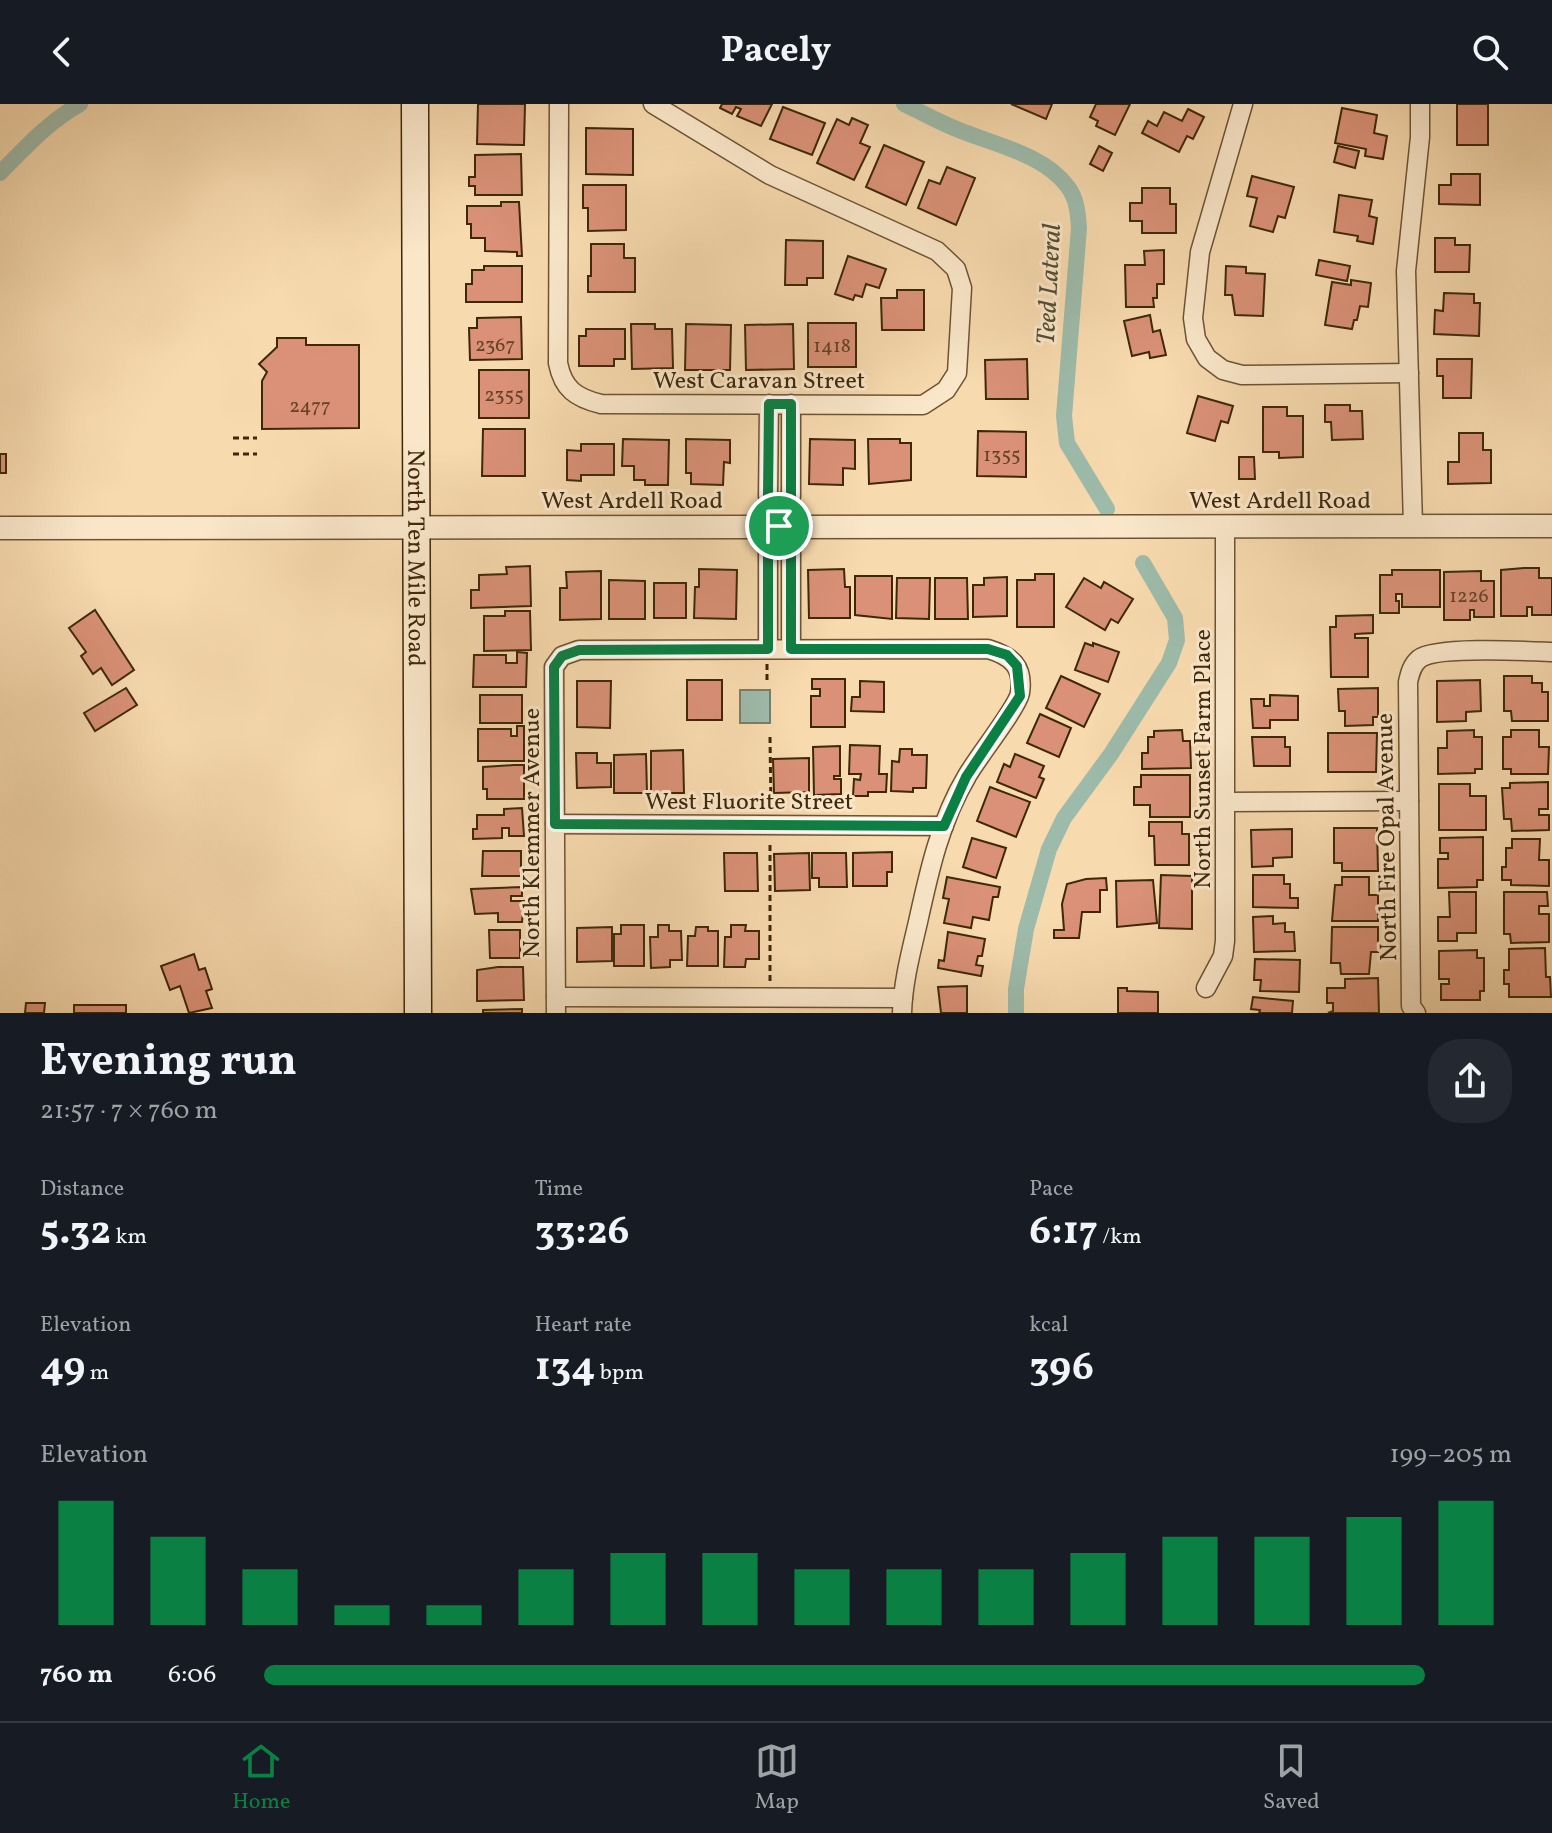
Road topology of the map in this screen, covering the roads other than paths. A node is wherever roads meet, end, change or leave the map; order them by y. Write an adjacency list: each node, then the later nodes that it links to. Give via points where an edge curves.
1 (415, 104): 10 (main road, North Ten Mile Road)
2 (559, 104): 7 (street, West Caravan Street, via 558,363 570,392 601,404)
3 (653, 104): 8 (street, West Caravan Street, via 770,175 937,251 956,269 962,288 957,373 946,390 923,405)
4 (1243, 104): 6 (street, via 1200,252 1193,318 1196,339 1207,358 1242,375)
5 (1420, 104): 6 (street, via 1406,271)
6 (1409, 373): 12 (street)
7 (769, 404): 8 (street, West Caravan Street); 9 (street, via 768,496)
8 (791, 404): 9 (street, via 791,496)
9 (779, 524): 10 (street, West Ardell Road); 11 (street, West Ardell Road); 15 (street, via 768,548); 16 (street, via 791,548)
10 (416, 526): 14 (street, West Ardell Road); 25 (main road, North Ten Mile Road)
11 (1225, 526): 12 (street, West Ardell Road); 19 (street, North Sunset Farm Place)
12 (1413, 526): 13 (street, West Ardell Road)
13 (1552, 526)
14 (0, 528)
15 (768, 649): 16 (street); 20 (street, North Klemmer Avenue, via 579,650 562,656 554,667)
16 (791, 649): 21 (street, via 988,649 1007,655 1017,666 1020,696 966,777)
17 (1552, 652): 18 (street, North Fire Opal Avenue, via 1437,651 1416,661 1408,682)
18 (1409, 801): 19 (street); 26 (street, North Fire Opal Avenue, via 1411,1006)
19 (1227, 802): 22 (street, North Sunset Farm Place, via 1225,941)
20 (555, 824): 21 (street, West Fluorite Street); 23 (street, North Klemmer Avenue)
21 (944, 826): 24 (street, via 933,855)
22 (1206, 988)
23 (556, 1005): 24 (street, via 770,997)
24 (902, 1005)
25 (418, 1013)
26 (1416, 1013)

